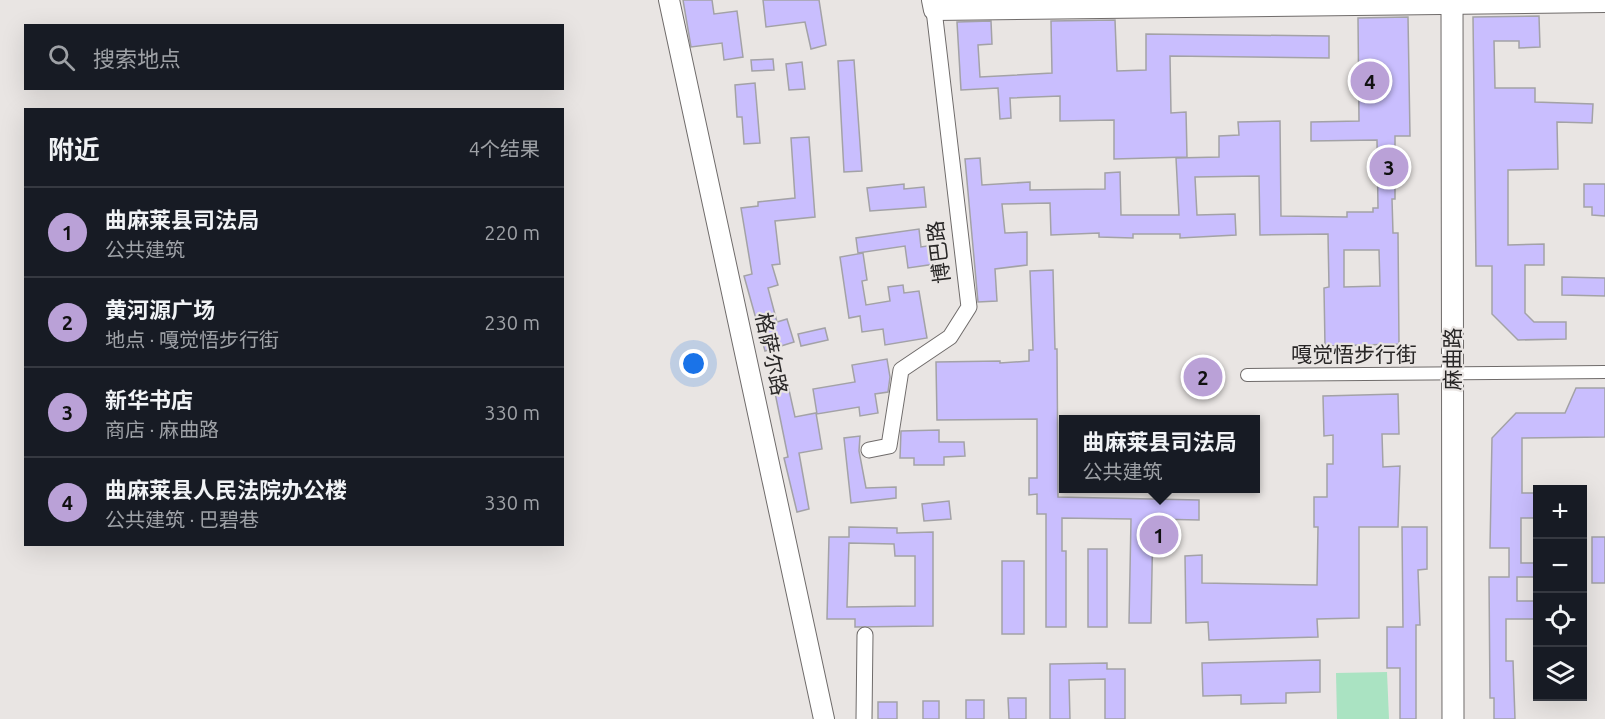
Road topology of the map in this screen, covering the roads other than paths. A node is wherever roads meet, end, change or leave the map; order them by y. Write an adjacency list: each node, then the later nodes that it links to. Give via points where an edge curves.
1 (669, 0): 11 (street, 格萨尔路)
2 (1605, 2): 3 (street)
3 (1452, 3): 4 (street); 7 (main road, 麻曲路)
4 (1021, 4): 5 (street)
5 (933, 5): 9 (street, 博巴路, via 969,306 950,337 901,370 890,446)
6 (1605, 372): 7 (street, 嘎觉悟步行街)
7 (1453, 374): 8 (street, 嘎觉悟步行街); 13 (main road, 麻曲路)
8 (1247, 375)
9 (869, 450)
10 (865, 635): 12 (street)
11 (824, 719)
12 (864, 719)
13 (1453, 719)

